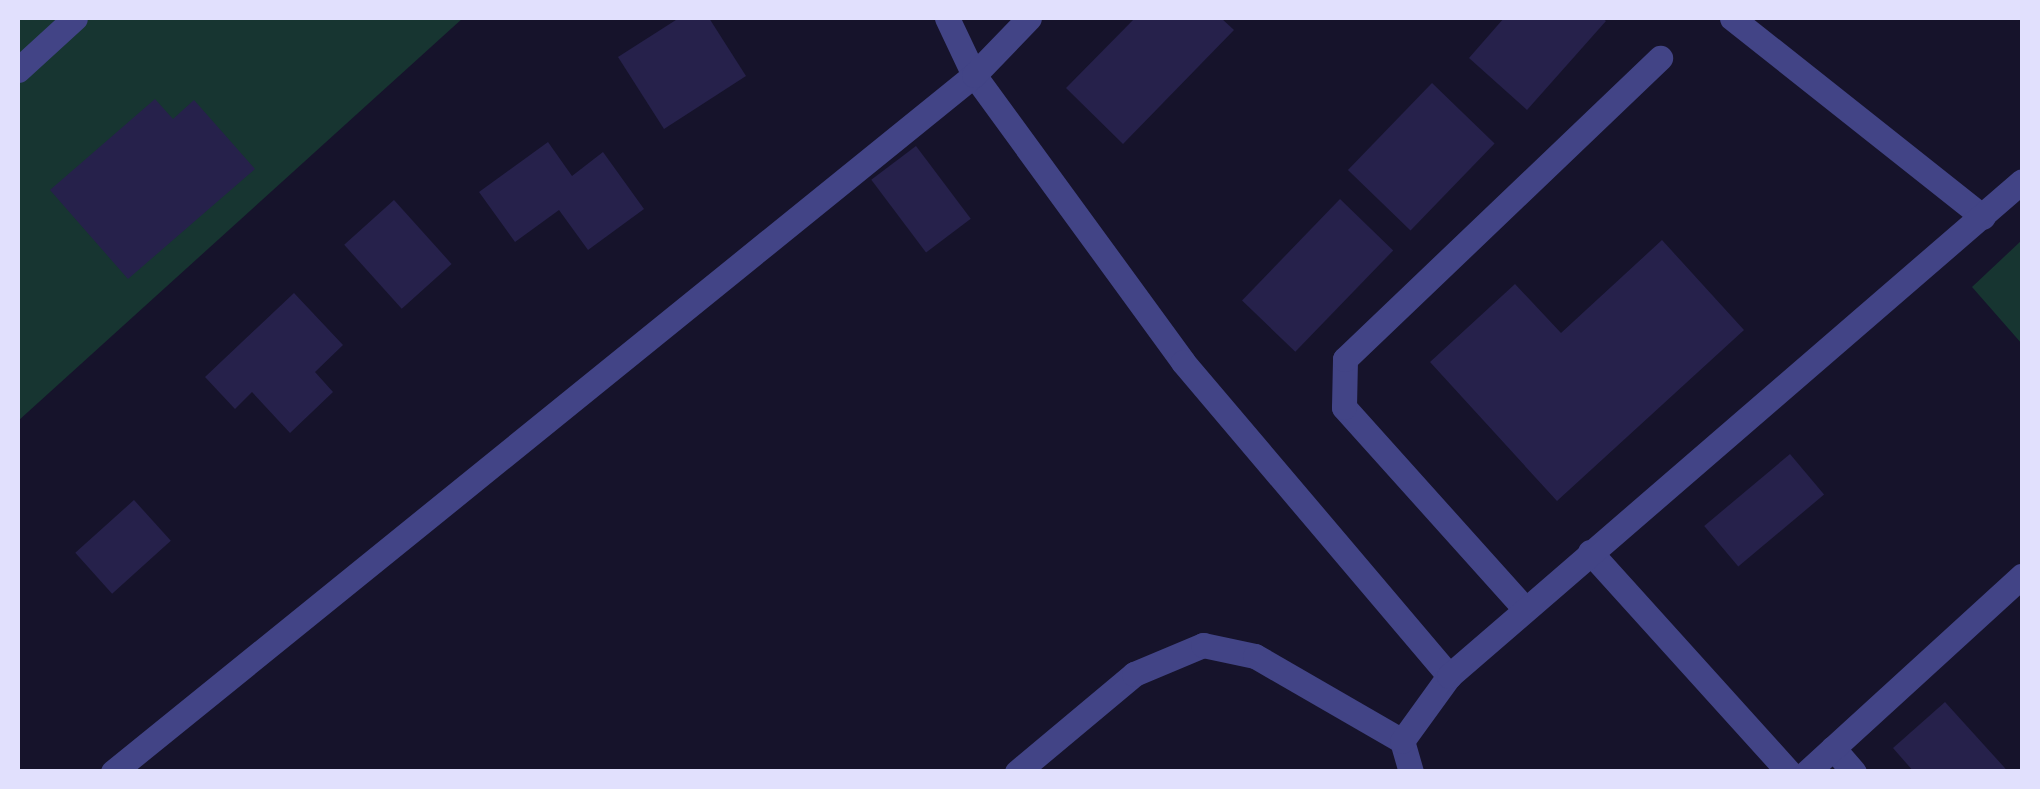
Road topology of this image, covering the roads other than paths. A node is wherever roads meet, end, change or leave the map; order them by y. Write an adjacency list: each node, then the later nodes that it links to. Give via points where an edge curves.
1 (75, 18): 6 (street)
2 (948, 18): 7 (street)
3 (1030, 18): 7 (street)
4 (1732, 18): 9 (street)
5 (1660, 58): 12 (street, via 1345,359 1344,407)
6 (18, 70)
7 (974, 75): 13 (street, via 1183,362); 16 (street)
8 (2022, 182): 9 (street)
9 (1983, 217): 10 (street)
10 (1590, 552): 12 (street); 19 (street)
11 (2022, 576): 15 (street)
12 (1526, 609): 13 (street)
13 (1449, 676): 14 (street)
14 (1402, 741): 17 (street, via 1255,656 1203,645 1134,674); 18 (street)
15 (1832, 748): 20 (street); 21 (street)
16 (113, 772)
17 (1018, 772)
18 (1411, 772)
19 (1789, 772)
20 (1807, 772)
21 (1854, 772)

